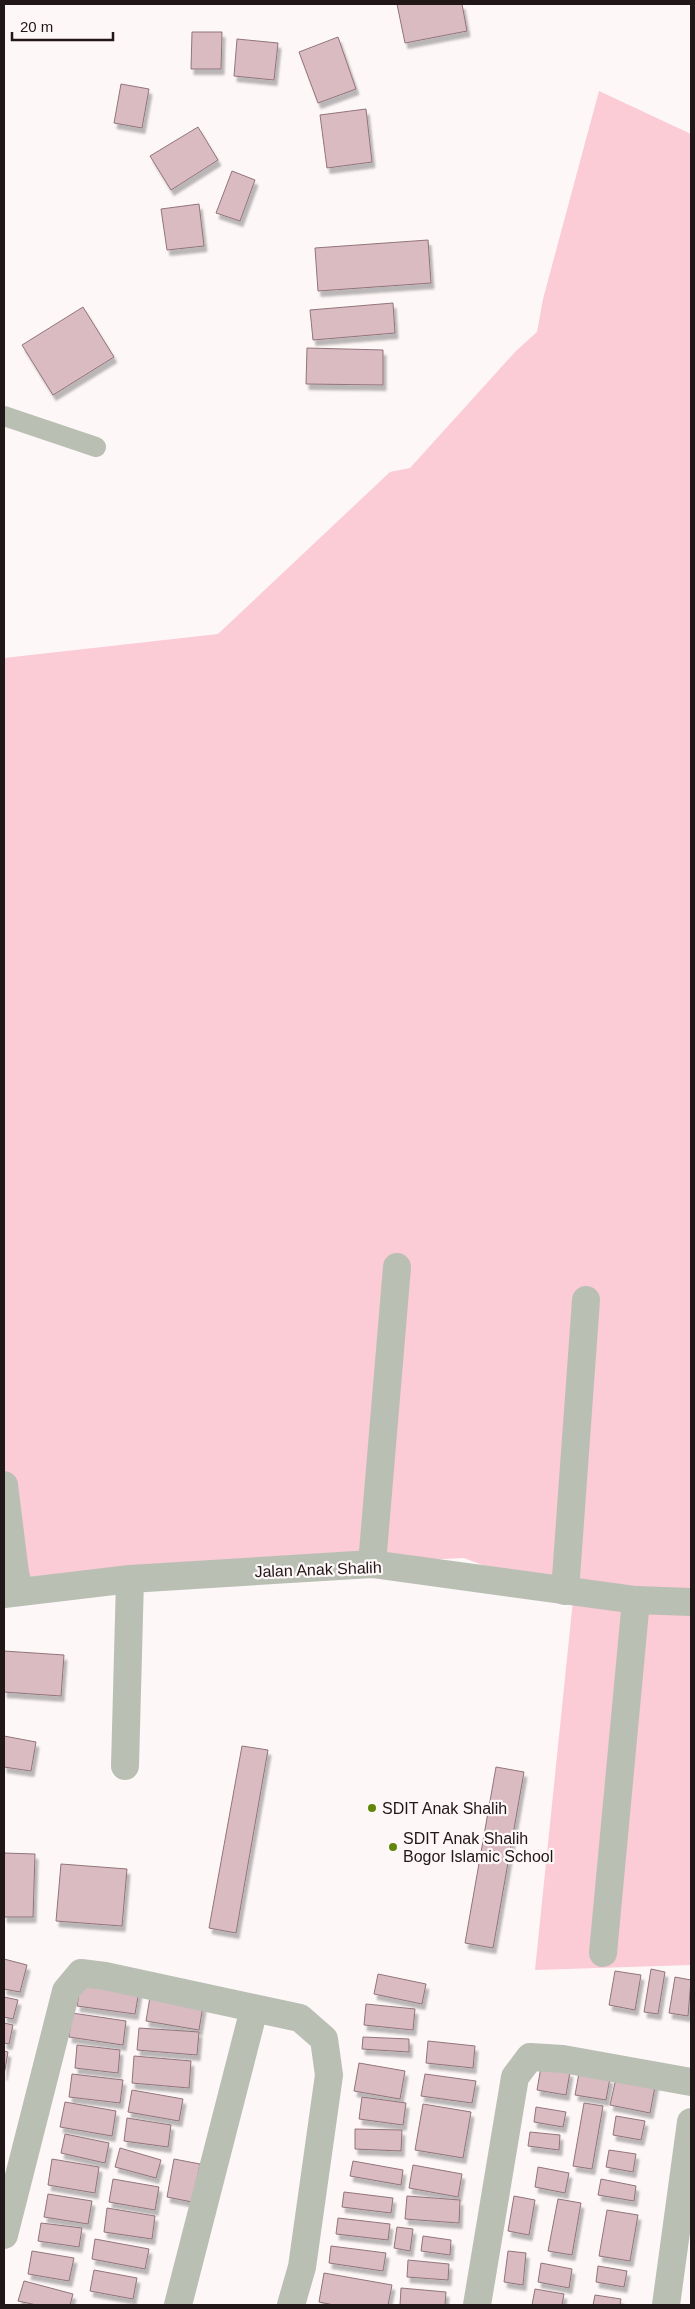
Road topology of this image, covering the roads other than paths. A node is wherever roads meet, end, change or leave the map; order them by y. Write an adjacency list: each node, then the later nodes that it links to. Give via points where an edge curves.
1 (4, 416): 2 (lane)
2 (96, 447)
3 (397, 1267): 6 (street)
4 (586, 1300): 8 (street)
5 (4, 1485): 9 (street, via 15,1573)
6 (372, 1564): 7 (street, Jalan Anak Shalih); 8 (street, Jalan Anak Shalih)
7 (130, 1579): 9 (street, Jalan Anak Shalih); 12 (street)
8 (566, 1591): 10 (street, Jalan Anak Shalih)
9 (12, 1593)
10 (636, 1600): 11 (street, Jalan Anak Shalih); 13 (street)
11 (691, 1602)
12 (125, 1766)
13 (603, 1953)
14 (254, 2009): 17 (street, via 81,1973 66,1991); 18 (street); 19 (street, via 300,2018 306,2023 324,2039 329,2075 302,2267)
15 (691, 2082): 20 (street, via 563,2059 530,2057 516,2077)
16 (691, 2122): 21 (street)
17 (4, 2235)
18 (178, 2305)
19 (291, 2305)
20 (477, 2305)
21 (666, 2305)

